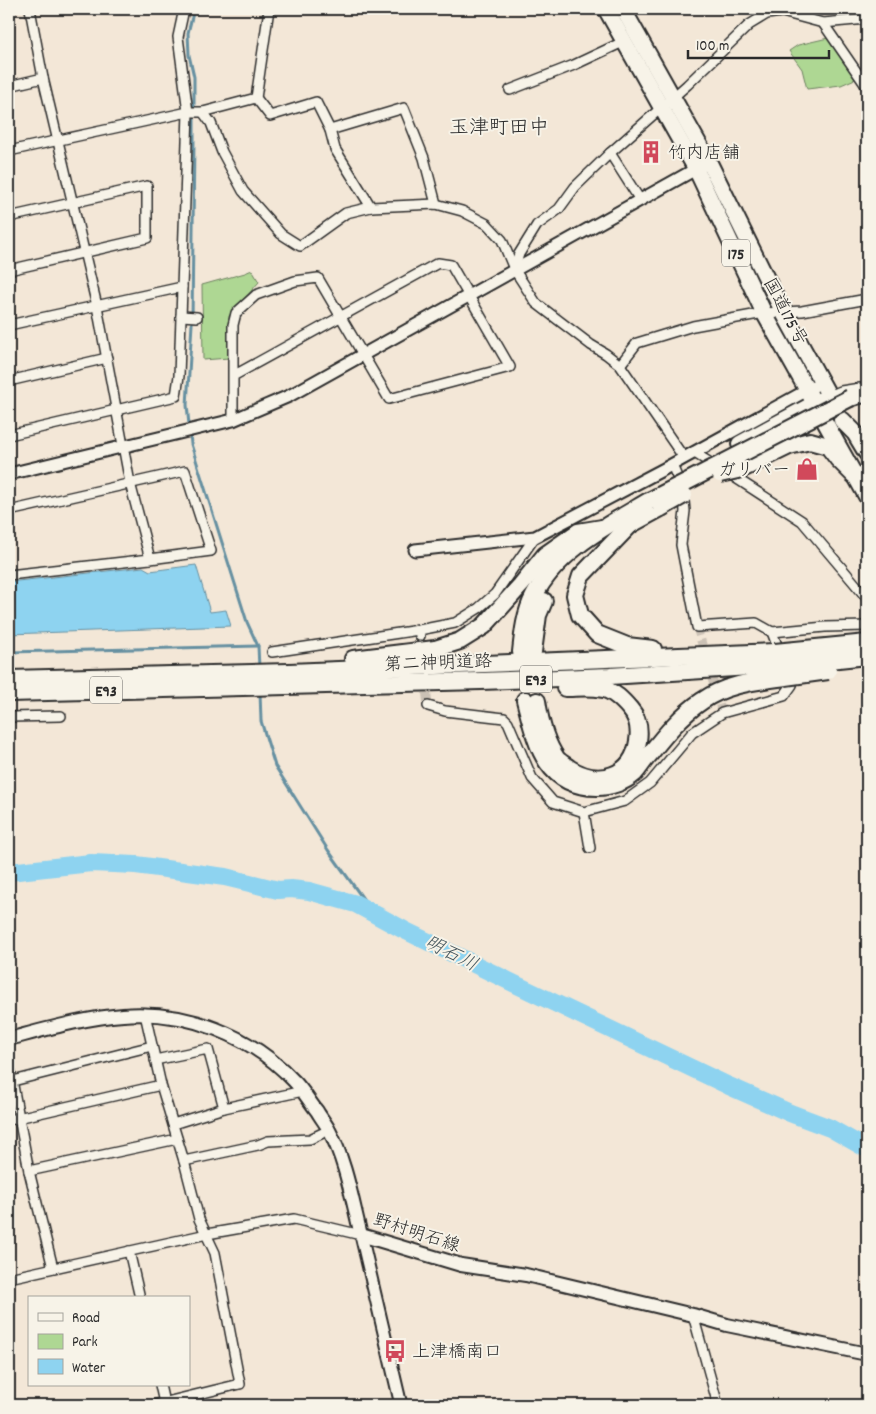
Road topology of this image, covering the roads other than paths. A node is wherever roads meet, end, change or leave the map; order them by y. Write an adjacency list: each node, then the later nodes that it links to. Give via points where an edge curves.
1 (30, 9): 11 (street)
2 (184, 9): 17 (street, via 178,37)
3 (269, 9): 15 (street)
4 (606, 9): 10 (highway, 国道175号 / 175)
5 (623, 9): 16 (highway, 国道175号 / 175)
6 (766, 12): 9 (street, via 782,12); 16 (street)
7 (867, 14): 8 (street)
8 (867, 19): 9 (street)
9 (823, 23): 13 (street)
10 (625, 41): 14 (street); 16 (highway, 国道175号 / 175)
11 (43, 78): 12 (street); 20 (street)
12 (9, 86)
13 (867, 88)
14 (510, 90)
15 (256, 98): 18 (street); 19 (street, via 270,116 316,102)
16 (668, 103): 22 (street); 23 (highway, 国道175号 / 175)
17 (188, 112): 18 (street); 20 (street); 32 (street)
18 (204, 112): 27 (street, via 243,192 281,234 300,246 346,213)
19 (330, 130): 26 (street, via 404,108 424,158); 27 (street, via 335,148)
20 (59, 140): 21 (street); 25 (street)
21 (9, 151)
22 (610, 153): 24 (street); 31 (street, via 575,187 559,209 537,225 519,254)
23 (702, 165): 24 (street); 36 (highway, 国道175号 / 175); 37 (highway, 国道175号 / 175)
24 (640, 200): 31 (street)
25 (73, 202): 28 (street); 29 (street); 29 (street, via 147,186 147,238)
26 (436, 204): 27 (street); 31 (street, via 462,211 486,224 502,240)
27 (372, 207)
28 (9, 217)
29 (85, 252): 30 (street); 35 (street)
30 (9, 270)
31 (514, 270): 33 (street); 44 (street, via 536,303)
32 (182, 287): 35 (street); 38 (street)
33 (469, 294): 40 (street, via 451,265 438,263); 42 (street); 42 (street, via 510,367 389,398)
34 (867, 299): 36 (street)
35 (97, 306): 41 (street); 43 (street)
36 (783, 312): 37 (street); 48 (highway, 国道175号 / 175)
37 (764, 313): 44 (street, via 693,326 637,343); 48 (highway, 国道175号 / 175)
38 (181, 316): 39 (street); 50 (street, via 176,396)
39 (198, 316)
40 (341, 318): 42 (street); 45 (street); 45 (street, via 318,278 295,281 256,295 236,313)
41 (9, 325)
42 (363, 354): 51 (street, via 289,396)
43 (107, 358): 46 (street); 50 (street)
44 (620, 365): 56 (street)
45 (233, 376): 51 (street)
46 (9, 381)
47 (867, 387): 48 (street)
48 (818, 393): 52 (highway, 国道175号 / 175); 56 (street); 59 (highway, bridge, via 740,444); 62 (highway, 国道175号 / 175)
49 (860, 399): 59 (highway, bridge); 61 (highway, bridge)
50 (117, 410): 53 (street); 54 (street)
51 (233, 420): 54 (street)
52 (842, 420): 55 (highway, via 855,433); 57 (highway, 国道175号 / 175)
53 (9, 435)
54 (123, 446): 60 (street); 63 (street)
55 (867, 453)
56 (689, 455): 58 (street); 73 (street, via 802,521)
57 (867, 462)
58 (672, 465): 69 (street); 75 (street, via 683,492 685,511 681,546 698,627 756,623)
59 (704, 472): 65 (highway, bridge)
60 (9, 474)
61 (720, 474): 62 (highway, bridge, via 742,469 789,446 810,441 828,446); 65 (highway, bridge)
62 (854, 475): 64 (highway, 国道175号 / 175)
63 (130, 483): 66 (street); 71 (street); 71 (street, via 185,472 211,551)
64 (867, 497)
65 (655, 505): 67 (highway); 68 (highway)
66 (9, 511)
67 (630, 525): 68 (highway, via 606,536 563,572 548,591 527,652 525,622 534,596 553,567); 78 (highway, via 581,576 575,595 580,615 597,634 627,646 658,650)
68 (602, 528): 82 (highway, via 578,532 545,555 484,626 460,641 435,649 326,660)
69 (536, 537): 70 (street); 77 (street, via 494,594 456,624 420,633)
70 (415, 550)
71 (150, 559): 72 (street)
72 (9, 575)
73 (867, 598)
74 (867, 626): 75 (street, via 825,626)
75 (772, 632): 90 (street, via 792,685 784,696 722,713 692,734 650,783 625,801)
76 (867, 643): 80 (highway, 第二神明道路 / E93, bridge)
77 (272, 652)
78 (674, 656): 80 (highway, 第二神明道路 / E93); 82 (highway, 第二神明道路 / E93)
79 (867, 656): 80 (highway, 第二神明道路 / E93, bridge)
80 (780, 665): 81 (highway, bridge); 85 (highway, 第二神明道路 / E93); 85 (highway, via 752,682 702,700 683,716 634,773 607,787 578,785 552,769 534,734 531,701 558,760 595,779 622,771 637,752 640,730 635,715 616,696 603,689 511,688)
81 (867, 665)
82 (289, 674): 84 (highway, 第二神明道路 / E93); 84 (highway, 第二神明道路 / E93, via 224,673); 85 (highway, 第二神明道路 / E93)
83 (9, 679): 84 (highway, 第二神明道路 / E93)
84 (202, 680): 86 (highway, 第二神明道路 / E93)
85 (481, 681)
86 (9, 693)
87 (428, 706): 90 (street, via 445,712 504,718 532,778 553,802)
88 (61, 716): 89 (street)
89 (9, 717)
90 (584, 812): 91 (street)
91 (590, 848)
92 (145, 1014): 93 (main road, 野村明石線, via 101,1017); 94 (street); 99 (main road, 野村明石線, via 175,1017 229,1034 272,1061)
93 (9, 1039)
94 (152, 1046): 95 (street); 97 (street)
95 (155, 1060): 98 (street); 100 (street, via 208,1049)
96 (9, 1064): 97 (street)
97 (11, 1081): 101 (street)
98 (161, 1085): 101 (street); 103 (street)
99 (303, 1091): 100 (street); 104 (main road, 野村明石線)
100 (224, 1108): 103 (street)
101 (19, 1118): 102 (street); 107 (street)
102 (9, 1120)
103 (172, 1124): 105 (street)
104 (329, 1130): 106 (street, via 310,1139 268,1142); 109 (main road, 野村明石線, via 345,1169)
105 (177, 1139): 106 (street); 107 (street)
106 (184, 1161): 108 (street, via 198,1219)
107 (28, 1171): 111 (street)
108 (207, 1234): 109 (street, via 294,1219); 110 (street); 117 (street, via 217,1262 240,1384)
109 (361, 1235): 114 (main road, 野村明石線, via 461,1265 526,1275); 119 (street)
110 (129, 1251): 111 (street); 113 (street)
111 (53, 1268): 112 (street)
112 (9, 1278)
113 (140, 1296)
114 (693, 1316): 115 (main road, 野村明石線, via 727,1326); 120 (street)
115 (867, 1354)
116 (160, 1386): 117 (street)
117 (164, 1403): 118 (street)
118 (154, 1405)
119 (401, 1405)
120 (718, 1405)

